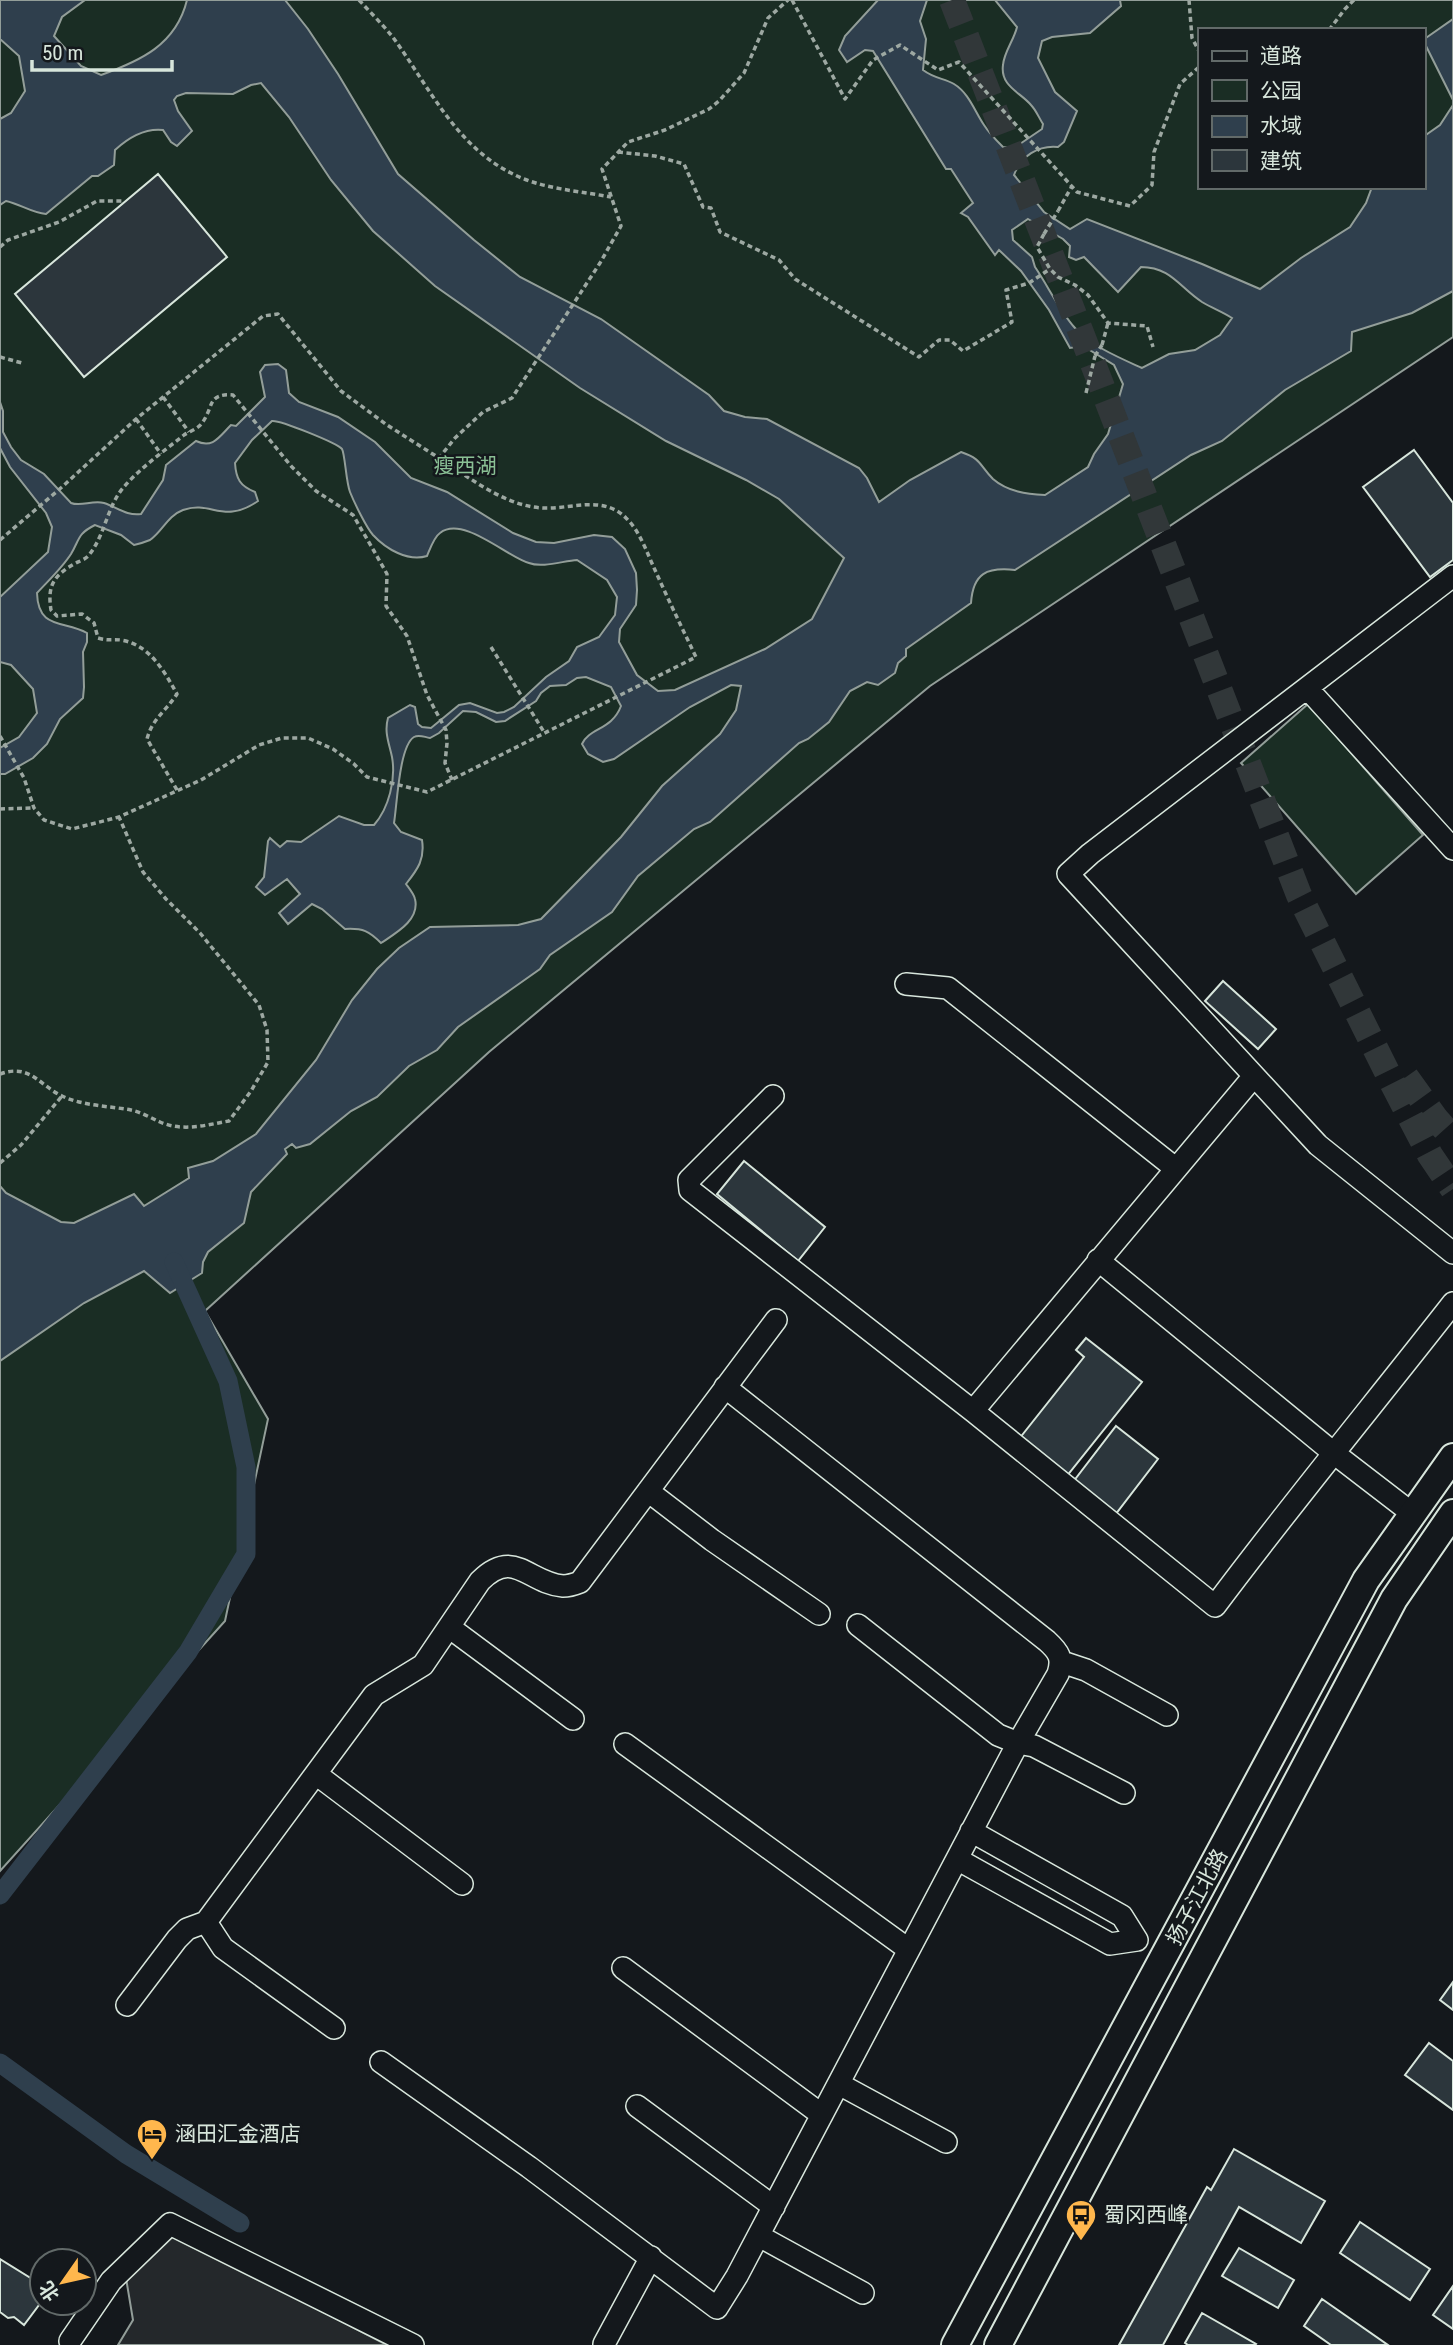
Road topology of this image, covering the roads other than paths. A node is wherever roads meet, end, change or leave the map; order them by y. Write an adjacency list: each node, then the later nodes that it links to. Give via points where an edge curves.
1 (1453, 576): 2 (lane)
2 (1307, 688): 3 (lane); 5 (lane, via 1068,874)
3 (1453, 849)
4 (905, 984): 7 (lane, via 948,988)
5 (1254, 1076): 7 (lane); 8 (lane, via 1318,1145)
6 (773, 1097): 13 (lane, via 689,1180 690,1190)
7 (1175, 1168): 9 (lane)
8 (1453, 1253)
9 (1098, 1260): 13 (lane); 14 (lane)
10 (1453, 1303): 14 (lane)
11 (776, 1320): 12 (lane)
12 (725, 1387): 16 (lane); 22 (lane, via 1047,1641)
13 (973, 1410): 14 (lane, via 1215,1606)
14 (1335, 1454): 18 (lane)
15 (1453, 1457): 18 (main road, 扬子江北路)
16 (648, 1491): 19 (lane); 21 (lane, via 580,1582 566,1587 505,1565 480,1581)
17 (1453, 1513): 50 (main road, 扬子江北路, via 1394,1599)
18 (1413, 1514): 49 (main road, 扬子江北路, via 1366,1580)
19 (819, 1614)
20 (858, 1625): 25 (lane, via 999,1735)
21 (449, 1627): 24 (lane); 27 (lane, via 423,1665 374,1695)
22 (1062, 1662): 23 (lane, via 1086,1670); 25 (lane)
23 (1167, 1715)
24 (573, 1719)
25 (1018, 1743): 28 (lane, via 1034,1746); 29 (lane)
26 (625, 1744): 33 (lane)
27 (316, 1774): 31 (lane); 32 (lane)
28 (1124, 1793)
29 (971, 1831): 30 (lane); 30 (lane, via 1122,1916 1137,1940 1110,1944)
30 (957, 1859): 33 (lane)
31 (462, 1884)
32 (206, 1922): 35 (lane, via 187,1929 177,1939); 36 (lane, via 223,1948)
33 (908, 1949): 38 (lane)
34 (623, 1968): 40 (lane)
35 (127, 2005)
36 (334, 2028)
37 (381, 2062): 44 (lane)
38 (839, 2084): 40 (lane); 41 (lane)
39 (637, 2106): 42 (lane)
40 (822, 2115): 42 (lane)
41 (946, 2142)
42 (774, 2207): 43 (lane)
43 (759, 2236): 44 (lane, via 717,2308); 45 (lane)
44 (651, 2257): 47 (lane)
45 (863, 2293)
46 (69, 2341): 48 (lane, via 111,2281 170,2224)
47 (604, 2344)
48 (413, 2345)
49 (955, 2345)
50 (998, 2345)

